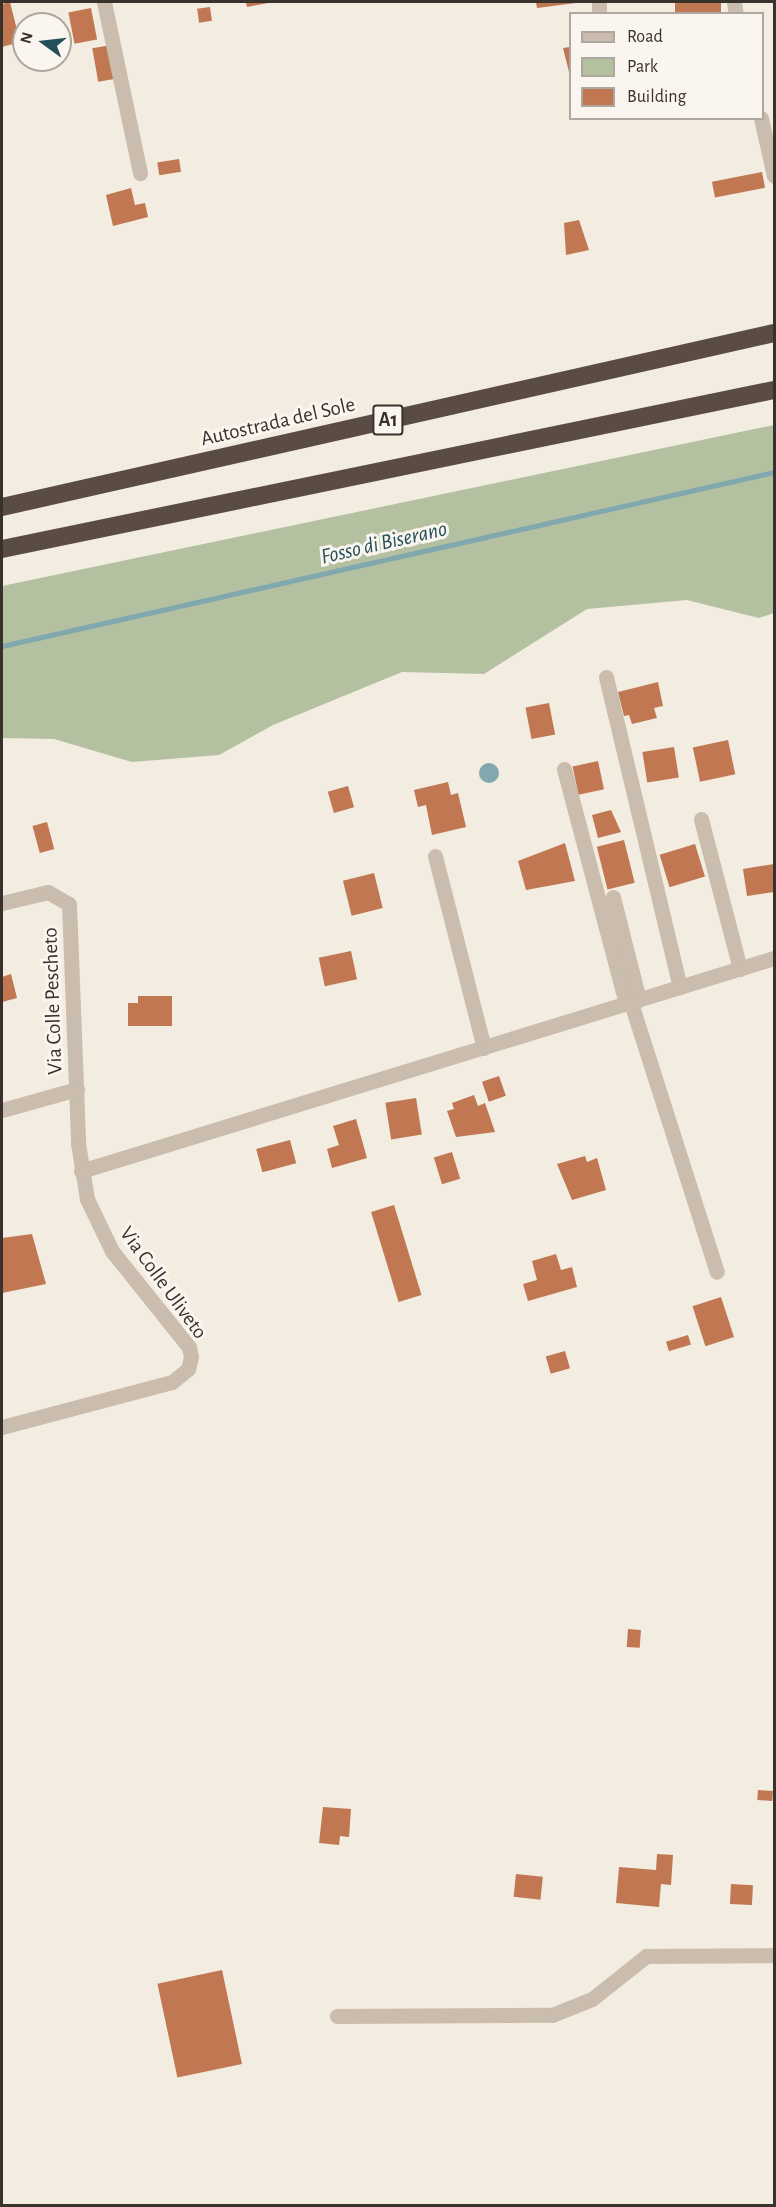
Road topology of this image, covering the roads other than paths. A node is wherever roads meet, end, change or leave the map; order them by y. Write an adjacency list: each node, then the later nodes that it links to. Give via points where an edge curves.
1 (104, 2): 3 (street)
2 (761, 120): 4 (street)
3 (140, 173)
4 (774, 176)
5 (774, 333): 7 (highway, Autostrada del Sole / A1)
6 (774, 390): 8 (highway, A1)
7 (2, 507)
8 (2, 549)
9 (606, 677): 17 (street)
10 (564, 769): 18 (street)
11 (701, 819): 16 (street)
12 (435, 856): 19 (street)
13 (613, 897): 18 (street)
14 (2, 903): 20 (street, Via Colle Pescheto, via 48,892 69,904)
15 (774, 958): 16 (street)
16 (740, 969): 17 (street)
17 (680, 987): 18 (street)
18 (632, 1002): 19 (street); 23 (street)
19 (484, 1048): 22 (street)
20 (77, 1089): 21 (street); 22 (street, Via Colle Pescheto)
21 (2, 1110)
22 (81, 1171): 24 (street, Via Colle Uliveto, via 97,1225 189,1347 190,1363 172,1382)
23 (717, 1272)
24 (2, 1427)
25 (774, 1955): 26 (street, via 646,1956 592,1999 552,2015)
26 (337, 2016)

